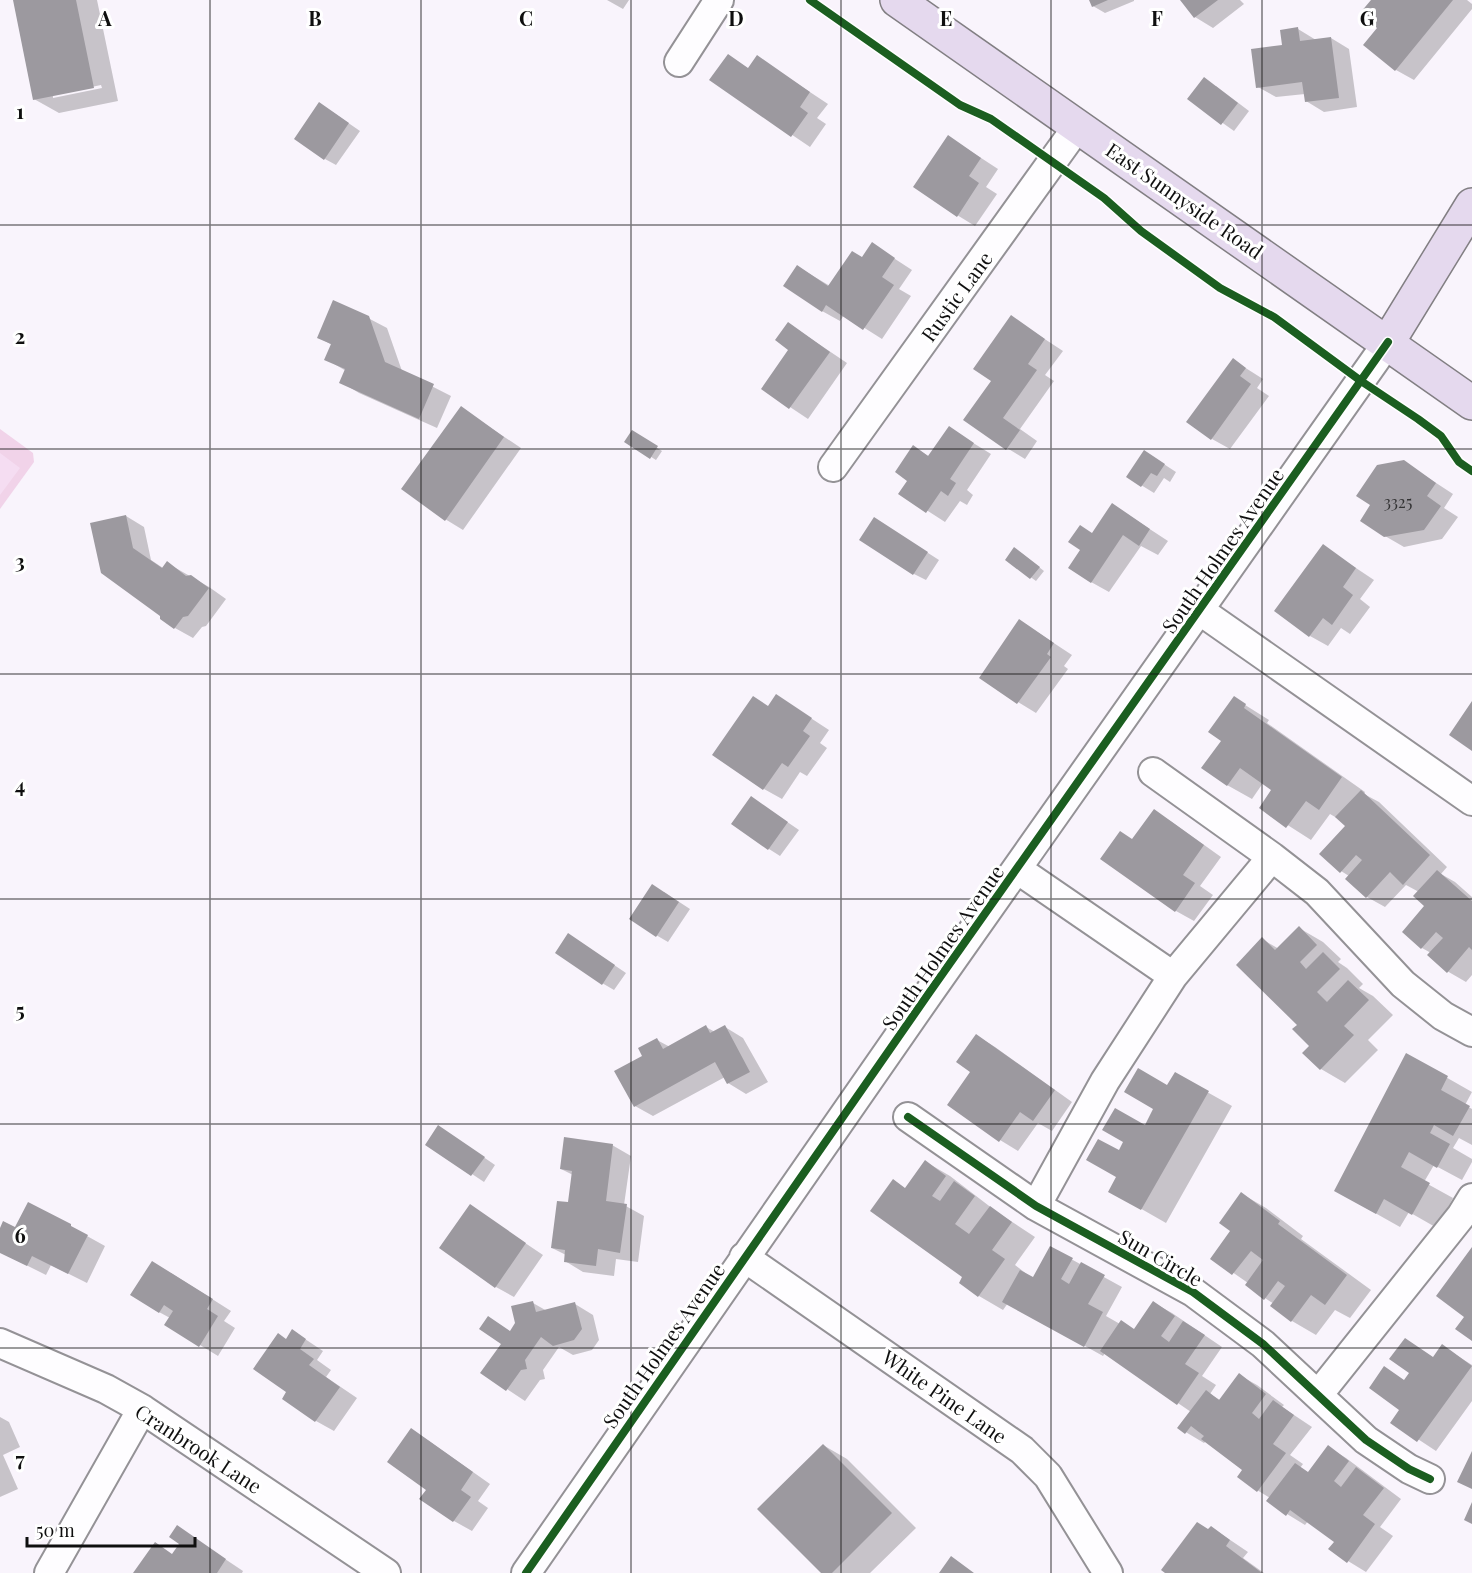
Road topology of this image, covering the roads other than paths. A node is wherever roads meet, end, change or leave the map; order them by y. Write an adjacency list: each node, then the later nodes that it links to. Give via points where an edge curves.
1 (718, 0): 3 (street)
2 (897, 0): 4 (main road, East Sunnyside Road)
3 (680, 62)
4 (1078, 126): 6 (main road, East Sunnyside Road); 8 (street, Rustic Lane)
5 (1472, 205): 6 (main road, South Holmes Avenue)
6 (1388, 342): 7 (main road, East Sunnyside Road); 9 (street, South Holmes Avenue)
7 (1472, 403)
8 (833, 467)
9 (1199, 610): 11 (street); 13 (street, South Holmes Avenue)
10 (1153, 772): 12 (street)
11 (1472, 801)
12 (1272, 857): 14 (street); 15 (street, via 1317,892 1403,984 1443,1016)
13 (1017, 869): 14 (street); 19 (street, South Holmes Avenue)
14 (1173, 976): 18 (street, via 1105,1081)
15 (1472, 1032)
16 (908, 1117): 18 (street, Sun Circle)
17 (1472, 1198): 21 (street)
18 (1036, 1206): 21 (street, Sun Circle, via 1193,1292 1263,1344)
19 (744, 1257): 26 (street, South Holmes Avenue); 27 (street, White Pine Lane, via 1022,1450 1048,1476)
20 (0, 1343): 22 (street, Cranbrook Lane)
21 (1318, 1395): 23 (street, Sun Circle, via 1366,1440)
22 (142, 1409): 24 (street); 25 (street, Cranbrook Lane)
23 (1430, 1479)
24 (49, 1573)
25 (386, 1573)
26 (526, 1573)
27 (1108, 1573)

